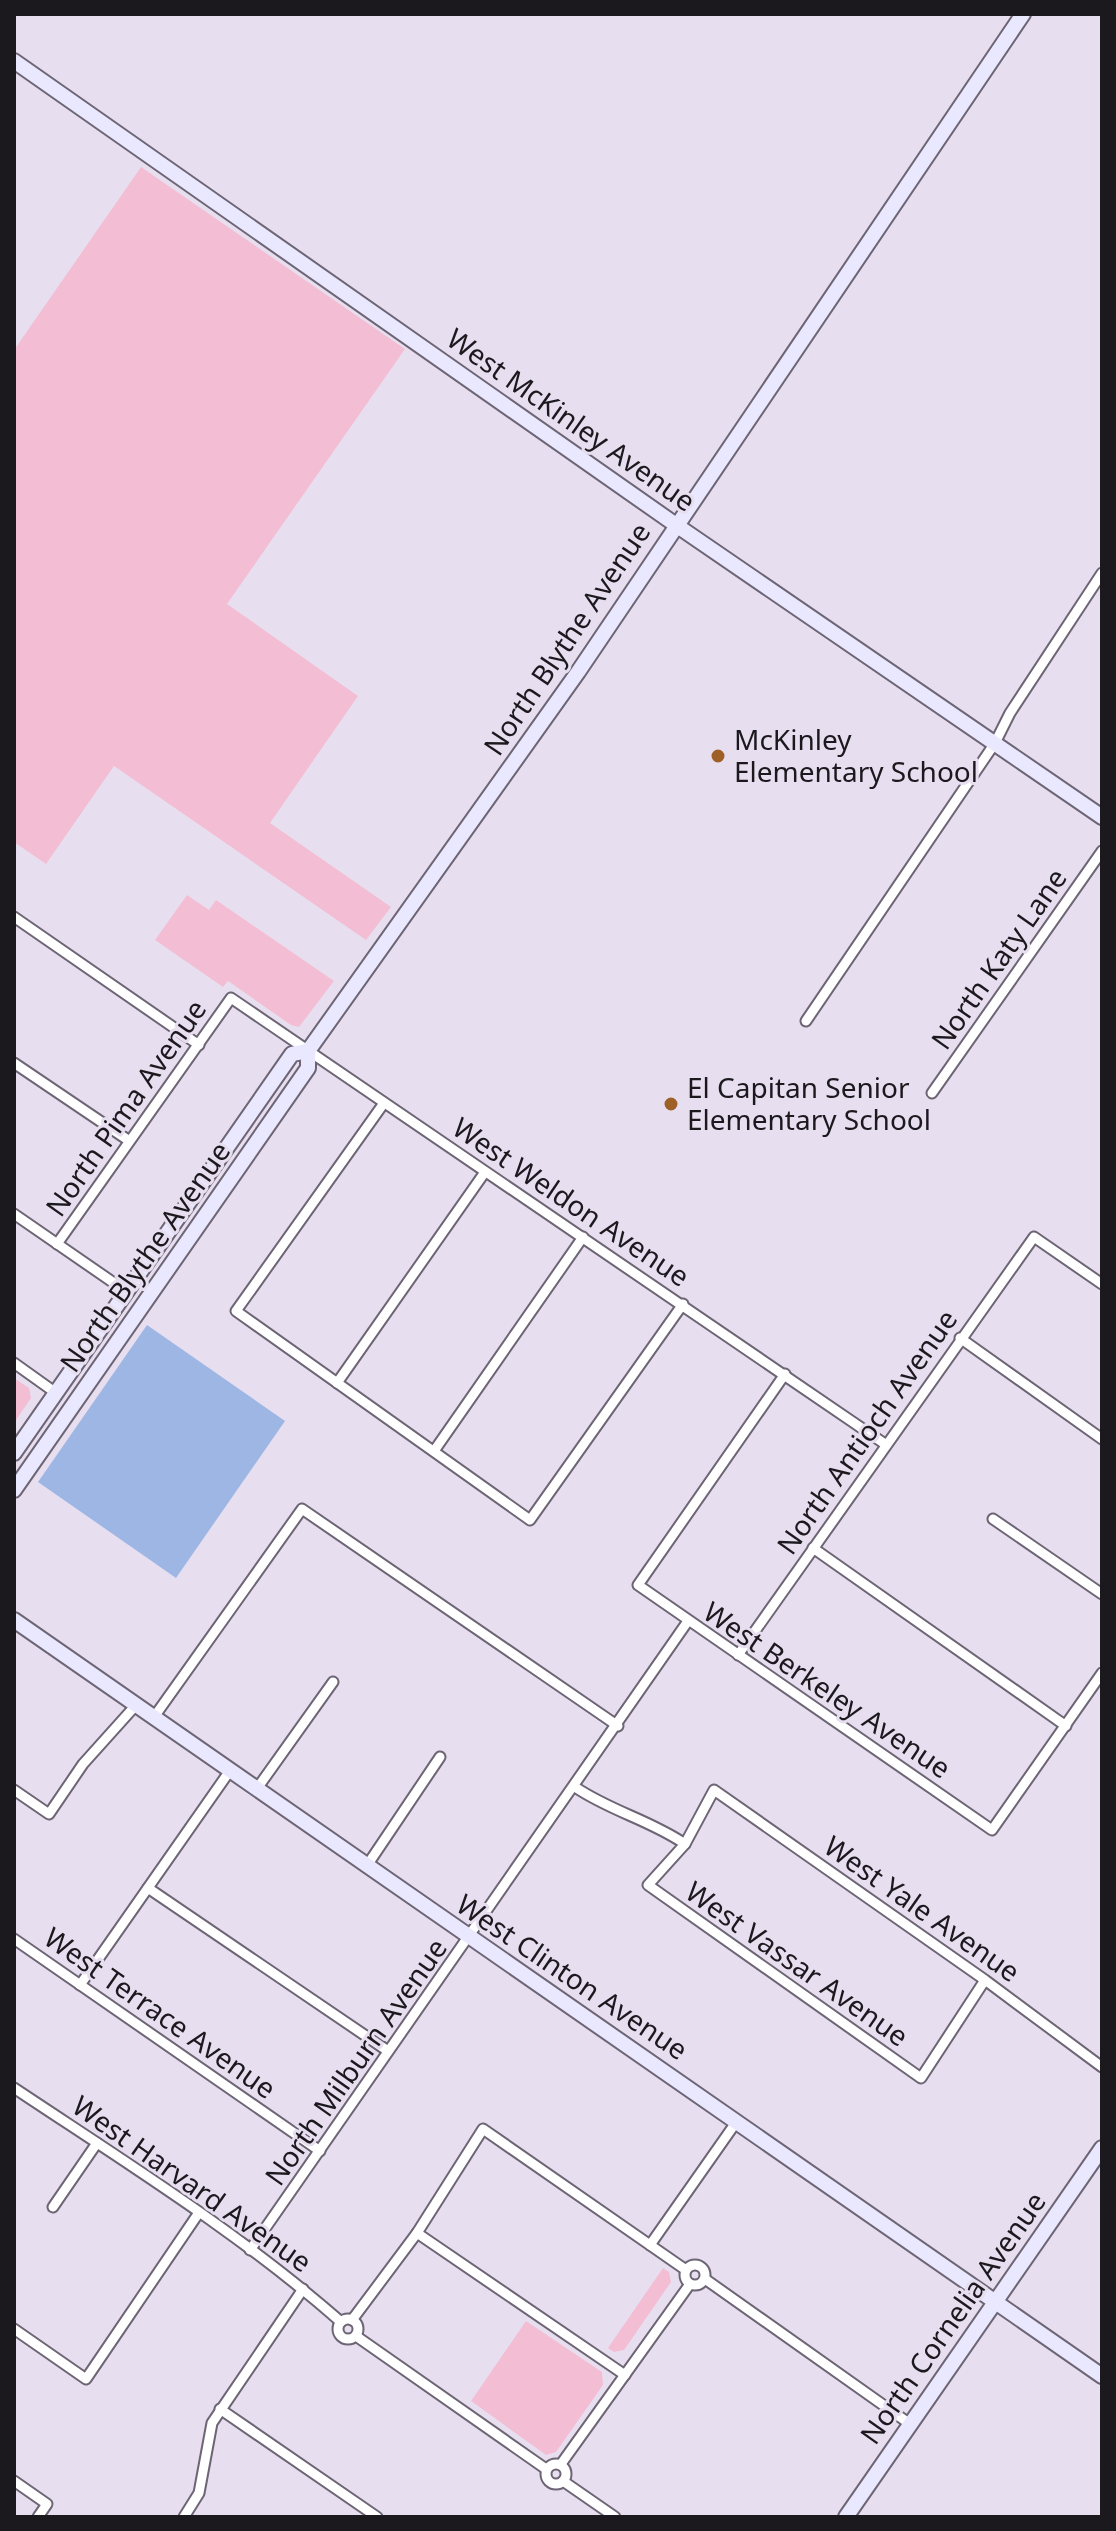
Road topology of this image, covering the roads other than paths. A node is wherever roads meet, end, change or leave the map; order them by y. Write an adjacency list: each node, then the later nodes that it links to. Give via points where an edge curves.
1 (1023, 14): 3 (street, North Blythe Avenue)
2 (15, 65): 3 (street, West McKinley Avenue)
3 (676, 525): 5 (street, West McKinley Avenue); 12 (street, North Blythe Avenue, via 444,864)
4 (1101, 576): 5 (street)
5 (995, 743): 6 (street, West McKinley Avenue); 10 (street)
6 (1102, 817)
7 (1102, 851): 14 (street, North Katy Lane)
8 (14, 917): 11 (street)
9 (231, 998): 11 (street, North Pima Avenue); 12 (street, West Weldon Avenue)
10 (806, 1021)
11 (199, 1045): 16 (street, North Pima Avenue)
12 (308, 1051): 15 (street, West Weldon Avenue); 22 (street, North Blythe Avenue, via 292,1054); 33 (street, North Blythe Avenue, via 308,1068)
13 (14, 1063): 16 (street)
14 (932, 1093)
15 (384, 1103): 17 (street, West Weldon Avenue); 27 (street, via 236,1311)
16 (128, 1140): 20 (street, North Pima Avenue)
17 (485, 1172): 19 (street, West Weldon Avenue); 27 (street)
18 (14, 1214): 20 (street)
19 (583, 1237): 23 (street, West Weldon Avenue); 31 (street)
20 (57, 1244): 22 (street)
21 (1102, 1284): 24 (street, North Antioch Avenue, via 1034,1237)
22 (127, 1292): 28 (street, North Blythe Avenue)
23 (683, 1304): 26 (street, West Weldon Avenue); 31 (street, via 530,1520)
24 (960, 1338): 29 (street); 30 (street, North Antioch Avenue)
25 (14, 1363): 28 (street)
26 (785, 1374): 30 (street, West Weldon Avenue); 37 (street, West Berkeley Avenue, via 638,1585)
27 (337, 1383): 31 (street)
28 (56, 1393): 32 (street, North Blythe Avenue)
29 (1102, 1439)
30 (885, 1444): 35 (street, North Antioch Avenue)
31 (434, 1451)
32 (14, 1453)
33 (14, 1490)
34 (993, 1519): 36 (street)
35 (813, 1548): 39 (street, North Antioch Avenue); 45 (street)
36 (1102, 1594)
37 (688, 1621): 39 (street, West Berkeley Avenue); 44 (street, North Milburn Avenue)
38 (17, 1628): 42 (street, West Clinton Avenue)
39 (738, 1655): 45 (street, West Berkeley Avenue, via 992,1830)
40 (1102, 1673): 45 (street)
41 (333, 1682): 50 (street)
42 (136, 1705): 43 (street, West Clinton Avenue); 49 (street, via 83,1764 49,1814)
43 (154, 1717): 44 (street, via 302,1509); 47 (street, West Clinton Avenue)
44 (618, 1726): 48 (street, North Milburn Avenue)
45 (1066, 1726)
46 (440, 1757): 52 (street)
47 (229, 1772): 50 (street, West Clinton Avenue); 53 (street)
48 (575, 1787): 51 (street, via 604,1807 651,1824); 55 (street, North Milburn Avenue)
49 (14, 1790)
50 (256, 1790): 52 (street, West Clinton Avenue)
51 (685, 1844): 56 (street, West Yale Avenue, via 714,1790); 56 (street, West Vassar Avenue, via 648,1885 921,2078)
52 (366, 1867): 55 (street, West Clinton Avenue)
53 (148, 1888): 57 (street); 58 (street)
54 (14, 1939): 57 (street, West Terrace Avenue)
55 (470, 1939): 58 (street, North Milburn Avenue); 61 (street, West Clinton Avenue)
56 (985, 1980): 59 (street, West Yale Avenue)
57 (80, 1985): 64 (street, West Terrace Avenue)
58 (388, 2051): 64 (street, North Milburn Avenue)
59 (1102, 2067)
60 (14, 2088): 62 (street, West Harvard Avenue)
61 (737, 2121): 68 (street); 74 (street, West Clinton Avenue)
62 (97, 2143): 65 (street); 66 (street, West Harvard Avenue)
63 (1102, 2148): 74 (street, North Cornelia Avenue)
64 (320, 2151): 69 (street, North Milburn Avenue)
65 (53, 2207)
66 (198, 2214): 69 (street, West Harvard Avenue); 77 (street, via 86,2379)
67 (417, 2233): 68 (street, via 483,2129); 75 (street); 79 (street)
68 (650, 2245): 70 (street)
69 (250, 2250): 73 (street, West Harvard Avenue)
70 (686, 2270): 71 (street, via 701,2266); 72 (street)
71 (705, 2279): 72 (street); 82 (street)
72 (690, 2284): 79 (street)
73 (303, 2289): 76 (street, West Harvard Avenue); 81 (street)
74 (995, 2302): 80 (street, West Clinton Avenue); 82 (street, North Cornelia Avenue)
75 (352, 2320): 76 (street); 78 (street, via 358,2327)
76 (341, 2322): 78 (street, via 341,2337)
77 (14, 2329)
78 (356, 2336): 84 (street)
79 (625, 2375): 83 (street)
80 (1102, 2376)
81 (220, 2409): 88 (street, via 208,2439 199,2493); 89 (street)
82 (910, 2424): 91 (street, North Cornelia Avenue)
83 (561, 2464): 84 (street); 86 (street, via 566,2472)
84 (546, 2469): 86 (street, via 548,2481)
85 (14, 2481): 87 (street, via 47,2504)
86 (563, 2481): 90 (street)
87 (38, 2517)
88 (184, 2517)
89 (377, 2517)
90 (615, 2517)
91 (846, 2517)

